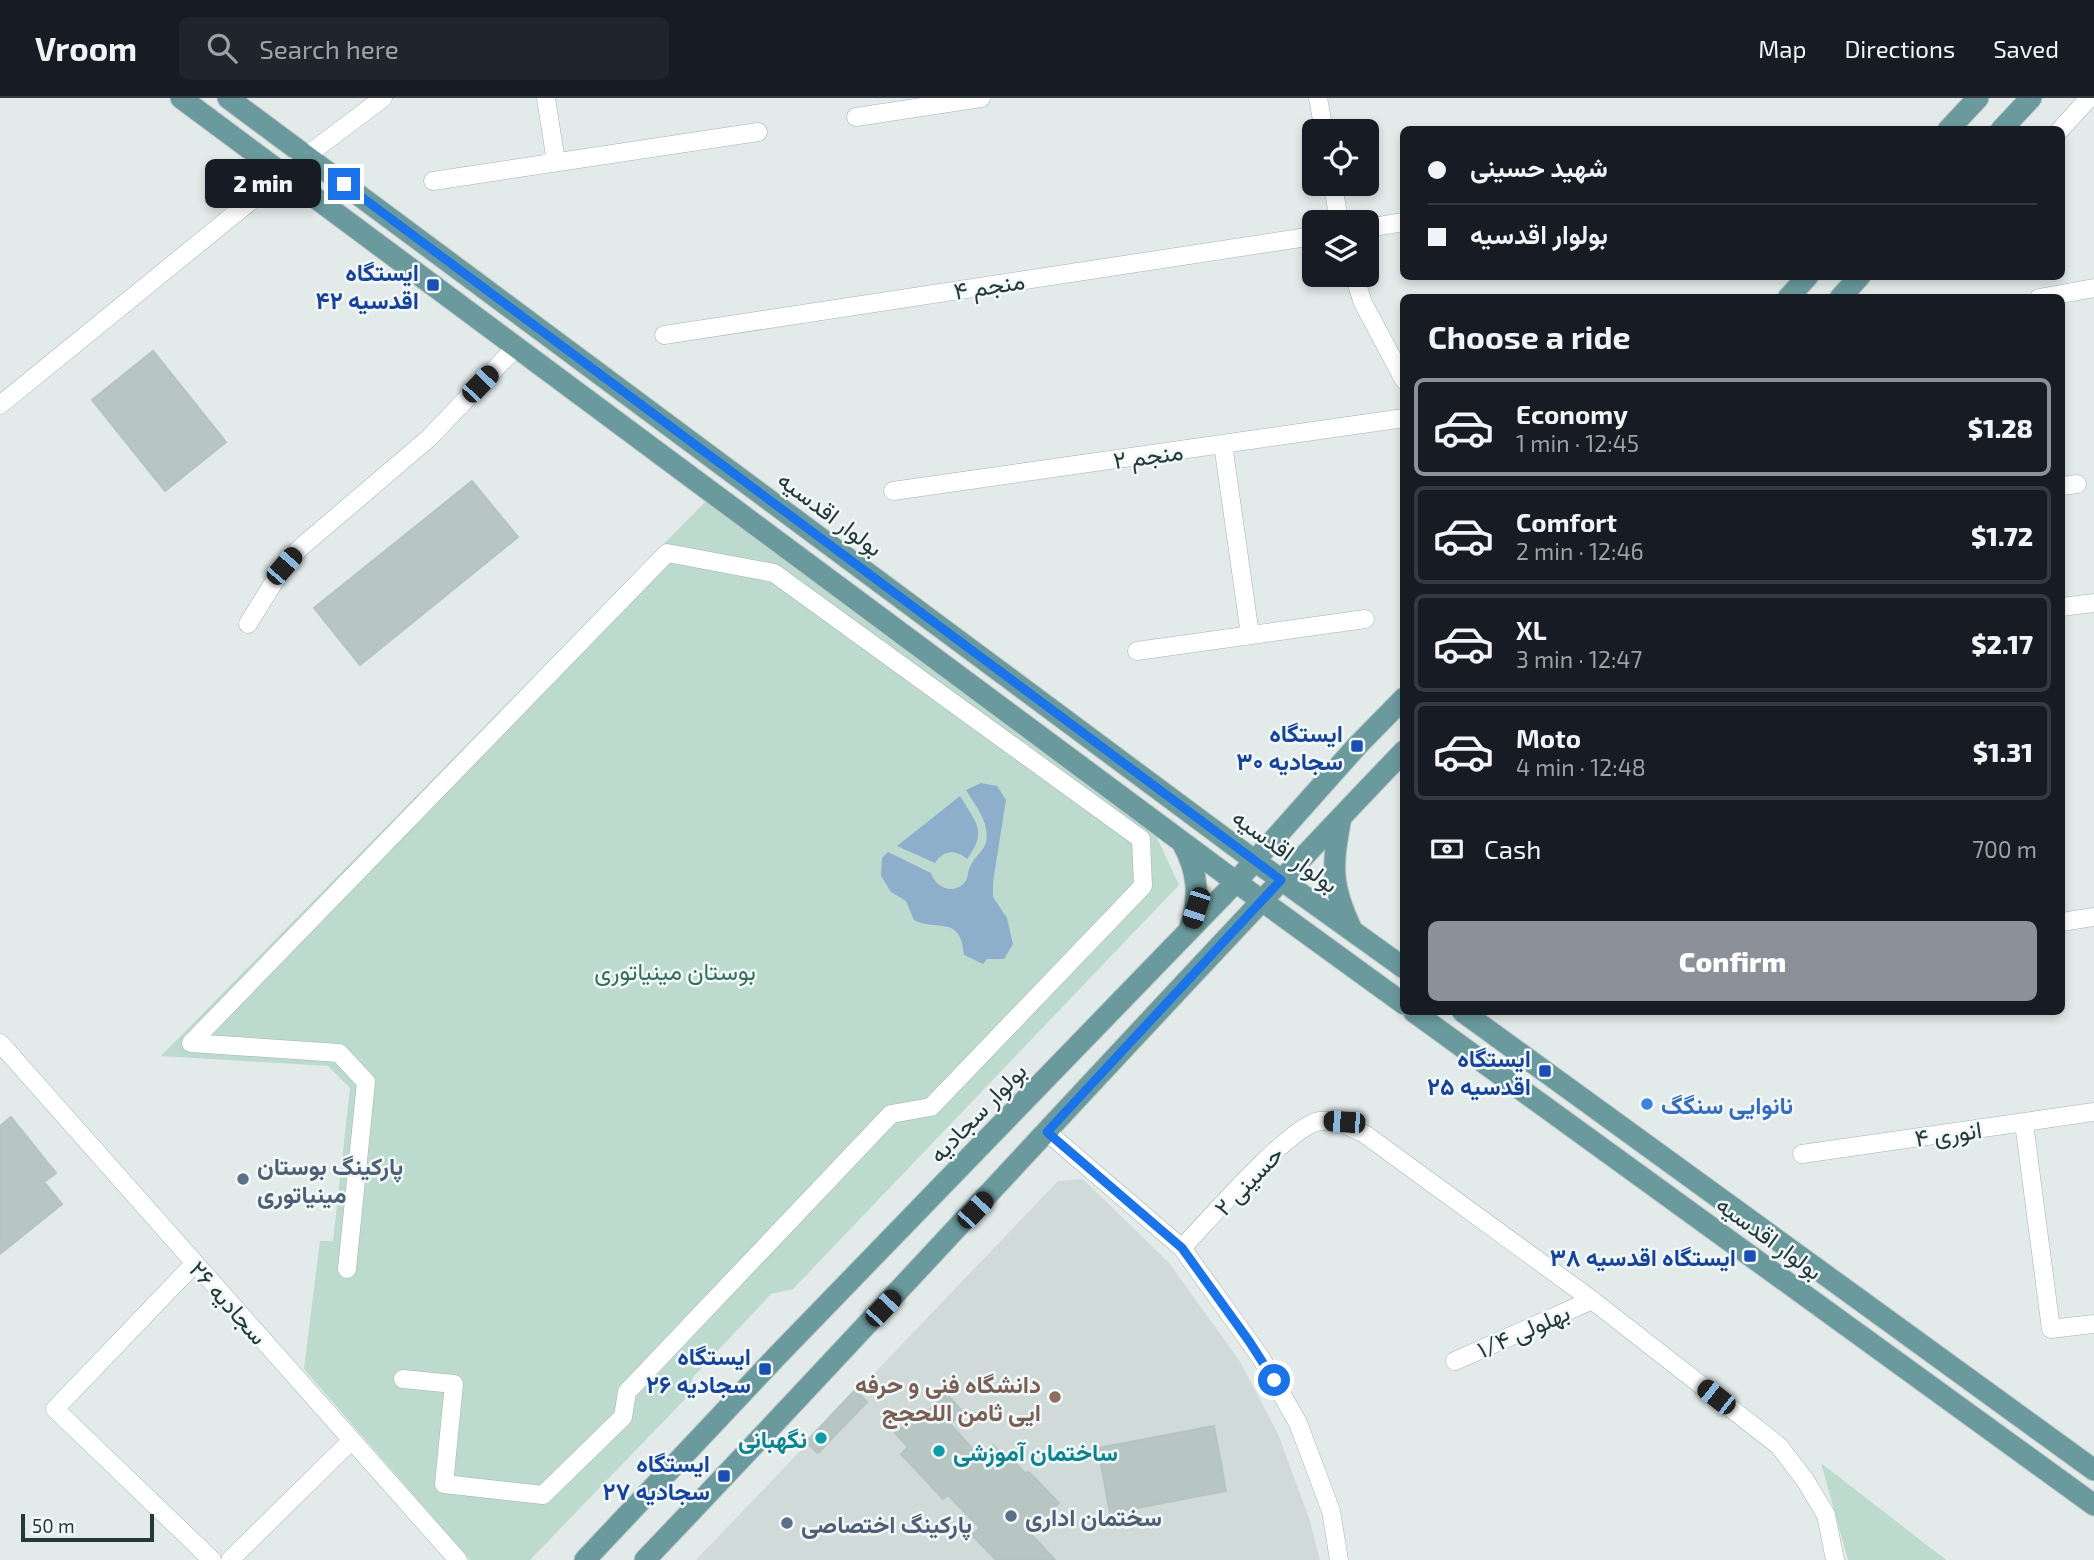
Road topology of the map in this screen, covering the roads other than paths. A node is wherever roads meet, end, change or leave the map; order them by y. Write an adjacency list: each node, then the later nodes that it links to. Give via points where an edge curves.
1 (181, 98): 18 (main road)
2 (228, 98): 16 (main road, بولوار اقدسیه)
3 (383, 98): 16 (street)
4 (546, 98): 17 (street)
5 (981, 98): 10 (street)
6 (1318, 98): 11 (street)
7 (1978, 98): 12 (main road)
8 (2031, 98): 13 (main road)
9 (2089, 98): 14 (street)
10 (856, 117)
11 (1322, 119)
12 (1952, 126)
13 (2005, 126)
14 (2064, 126)
15 (758, 132): 17 (street)
16 (306, 156): 18 (street); 48 (main road, بولوار اقدسیه)
17 (556, 162): 19 (street)
18 (284, 174): 32 (main road); 34 (street)
19 (433, 181)
20 (1400, 223): 21 (street)
21 (1379, 226)
22 (1302, 238): 31 (street, منجم ۴)
23 (1804, 280): 28 (main road)
24 (1856, 280): 29 (main road)
25 (2061, 285): 27 (street); 30 (street)
26 (1358, 287): 33 (street)
27 (2094, 288)
28 (1792, 294)
29 (1844, 294)
30 (2046, 294)
31 (664, 335)
32 (516, 347): 41 (street, via 429,438 300,548); 47 (main road)
33 (1400, 372)
34 (0, 405)
35 (1400, 419): 36 (street, منجم ۲)
36 (1223, 444): 37 (street, منجم ۲); 42 (street)
37 (893, 491)
38 (2094, 603): 39 (street)
39 (2065, 607)
40 (1365, 619): 42 (street)
41 (248, 624)
42 (1250, 635): 43 (street)
43 (1137, 651)
44 (1400, 702): 48 (main road, بولوار سجادیه)
45 (1400, 755): 46 (main road)
46 (1341, 817): 49 (main road); 55 (main road, via 1334,878)
47 (1182, 842): 50 (main road); 54 (main road, via 1194,868 1198,896)
48 (1255, 861): 49 (main road, بولوار اقدسیه); 50 (main road, بولوار سجادیه)
49 (1281, 880): 51 (main road); 55 (main road, بولوار اقدسیه)
50 (1237, 883): 51 (main road); 54 (main road, بولوار سجادیه)
51 (1262, 901): 57 (main road); 63 (main road)
52 (2094, 917): 53 (street)
53 (2065, 922)
54 (1189, 931): 78 (main road, بولوار سجادیه)
55 (1353, 932): 56 (main road, بولوار اقدسیه)
56 (1400, 965)
57 (1400, 1001)
58 (1418, 1015): 74 (main road, بولوار اقدسیه)
59 (1467, 1015): 73 (main road, بولوار اقدسیه)
60 (0, 1043): 66 (street, سجادیه ۲۶)
61 (2094, 1112): 62 (street, انوری ۴)
62 (2024, 1122): 64 (street, انوری ۴); 69 (street, via 2051,1329)
63 (1047, 1132): 65 (street); 79 (main road)
64 (1802, 1154)
65 (1182, 1248): 68 (street, حسینی ۲, via 1302,1127 1320,1121 1344,1122); 80 (street, via 1261,1359 1298,1423 1331,1511)
66 (195, 1264): 72 (street, سجادیه ۲۶); 75 (street, via 55,1409)
67 (347, 1269): 71 (street, via 366,1082 339,1053 191,1043 667,553 774,573 1141,839 1143,886 932,1107 891,1114 627,1392 623,1417 543,1495 444,1484 454,1384)
68 (1592, 1300): 70 (street, بهلولی ۱/۴); 81 (street, via 1779,1446 1826,1515)
69 (2094, 1324)
70 (1455, 1361)
71 (403, 1379)
72 (352, 1440): 76 (street); 77 (street, سجادیه ۲۶)
73 (2094, 1469)
74 (2094, 1505)
75 (212, 1560)
76 (230, 1560)
77 (458, 1560)
78 (585, 1560)
79 (645, 1560)
80 (1339, 1560)
81 (1835, 1560)

